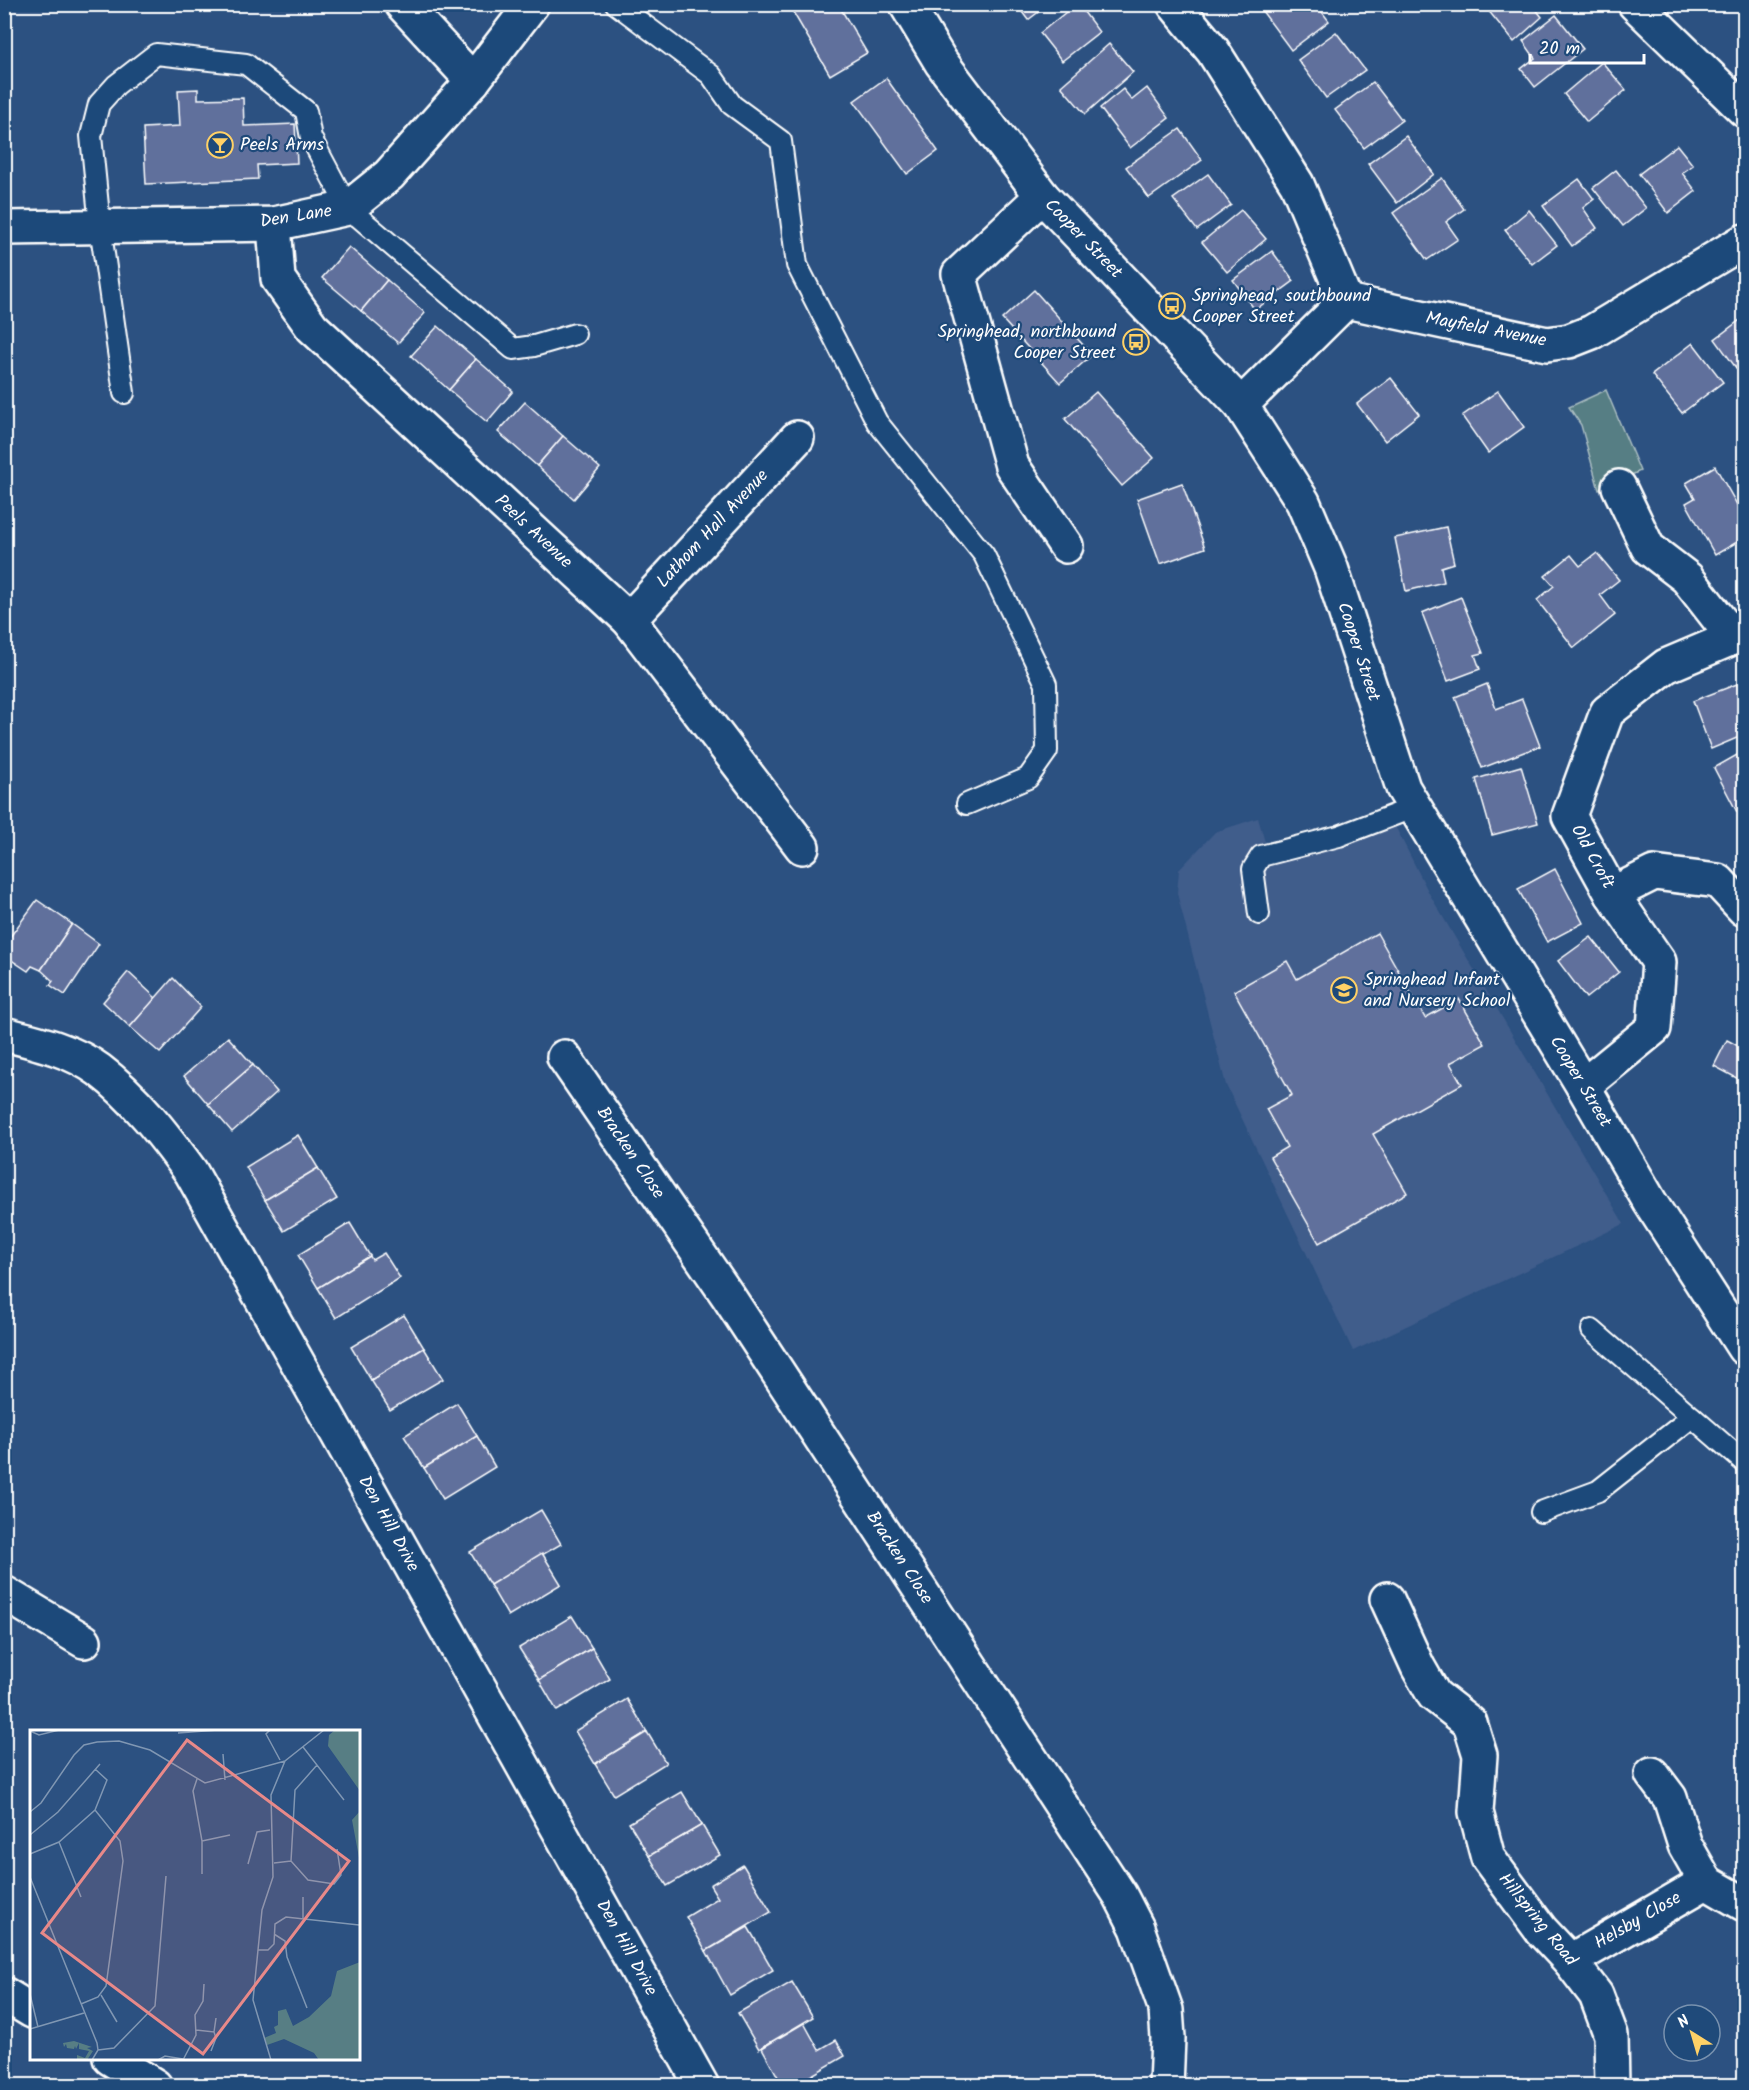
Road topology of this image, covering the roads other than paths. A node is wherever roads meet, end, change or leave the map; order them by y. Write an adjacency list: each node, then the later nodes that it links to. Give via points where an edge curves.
1 (402, 4): 7 (street)
2 (532, 4): 7 (street, Den Lane)
3 (616, 4): 24 (lane, via 711,75 732,105 781,141 797,265 877,422 984,555 1046,684 1047,752 1028,778)
4 (906, 4): 9 (street, Cooper Street, via 941,62)
5 (1174, 4): 15 (street, via 1213,51 1297,184)
6 (1635, 4): 8 (street)
7 (473, 81): 10 (street, Den Lane, via 389,175)
8 (1744, 110)
9 (1042, 196): 18 (street, Cooper Street); 21 (street, via 958,274 1012,466)
10 (348, 208): 11 (street, Den Lane); 12 (lane, via 310,138 306,111 246,64 156,54 116,85 99,104 91,136); 16 (lane, via 513,349)
11 (274, 224): 12 (street, Den Lane); 22 (street, Peels Avenue, via 278,279 312,327)
12 (100, 226): 13 (street, Den Lane); 17 (lane)
13 (4, 228)
14 (1744, 241): 15 (street, Mayfield Avenue, via 1592,332 1558,343 1535,342)
15 (1346, 301): 18 (street)
16 (575, 334)
17 (124, 393)
18 (1241, 405): 25 (street, Cooper Street, via 1303,502 1330,568 1402,788)
19 (797, 438): 22 (street, Lathom Hall Avenue)
20 (1618, 487): 23 (street, via 1648,548 1687,578)
21 (1066, 546)
22 (629, 620): 26 (street, Peels Avenue)
23 (1738, 635): 27 (street, Old Croft, via 1666,666 1607,712 1569,816)
24 (967, 804)
25 (1415, 807): 29 (lane, via 1339,836 1261,856 1253,869); 32 (street, Cooper Street)
26 (802, 847)
27 (1612, 894): 28 (street, via 1654,873 1718,881); 32 (street, Old Croft, via 1659,962 1654,1028)
28 (1744, 909)
29 (1259, 914)
30 (4, 1034): 49 (street, Den Hill Drive, via 65,1053 98,1069 162,1132 191,1172)
31 (564, 1057): 50 (street, Bracken Close, via 728,1296 1120,1895 1137,1928 1166,2010)
32 (1583, 1086): 34 (street, Cooper Street, via 1650,1202)
33 (1592, 1330): 35 (lane)
34 (1744, 1348)
35 (1692, 1417): 36 (lane); 37 (lane, via 1598,1491)
36 (1744, 1462)
37 (1541, 1512)
38 (4, 1593): 40 (street)
39 (1387, 1599): 44 (street, Hillspring Road, via 1434,1695 1470,1723 1480,1755 1476,1812 1488,1858 1541,1930)
40 (84, 1641)
41 (1652, 1774): 42 (street, via 1670,1798 1685,1845)
42 (1706, 1882): 43 (street); 44 (street, Helsby Close)
43 (1744, 1904)
44 (1570, 1961): 51 (street, Hillspring Road, via 1596,1995 1611,2035)
45 (4, 1994): 46 (street)
46 (30, 2010)
47 (113, 2060): 48 (street)
48 (155, 2085)
49 (702, 2085)
50 (1166, 2085)
51 (1612, 2085)

